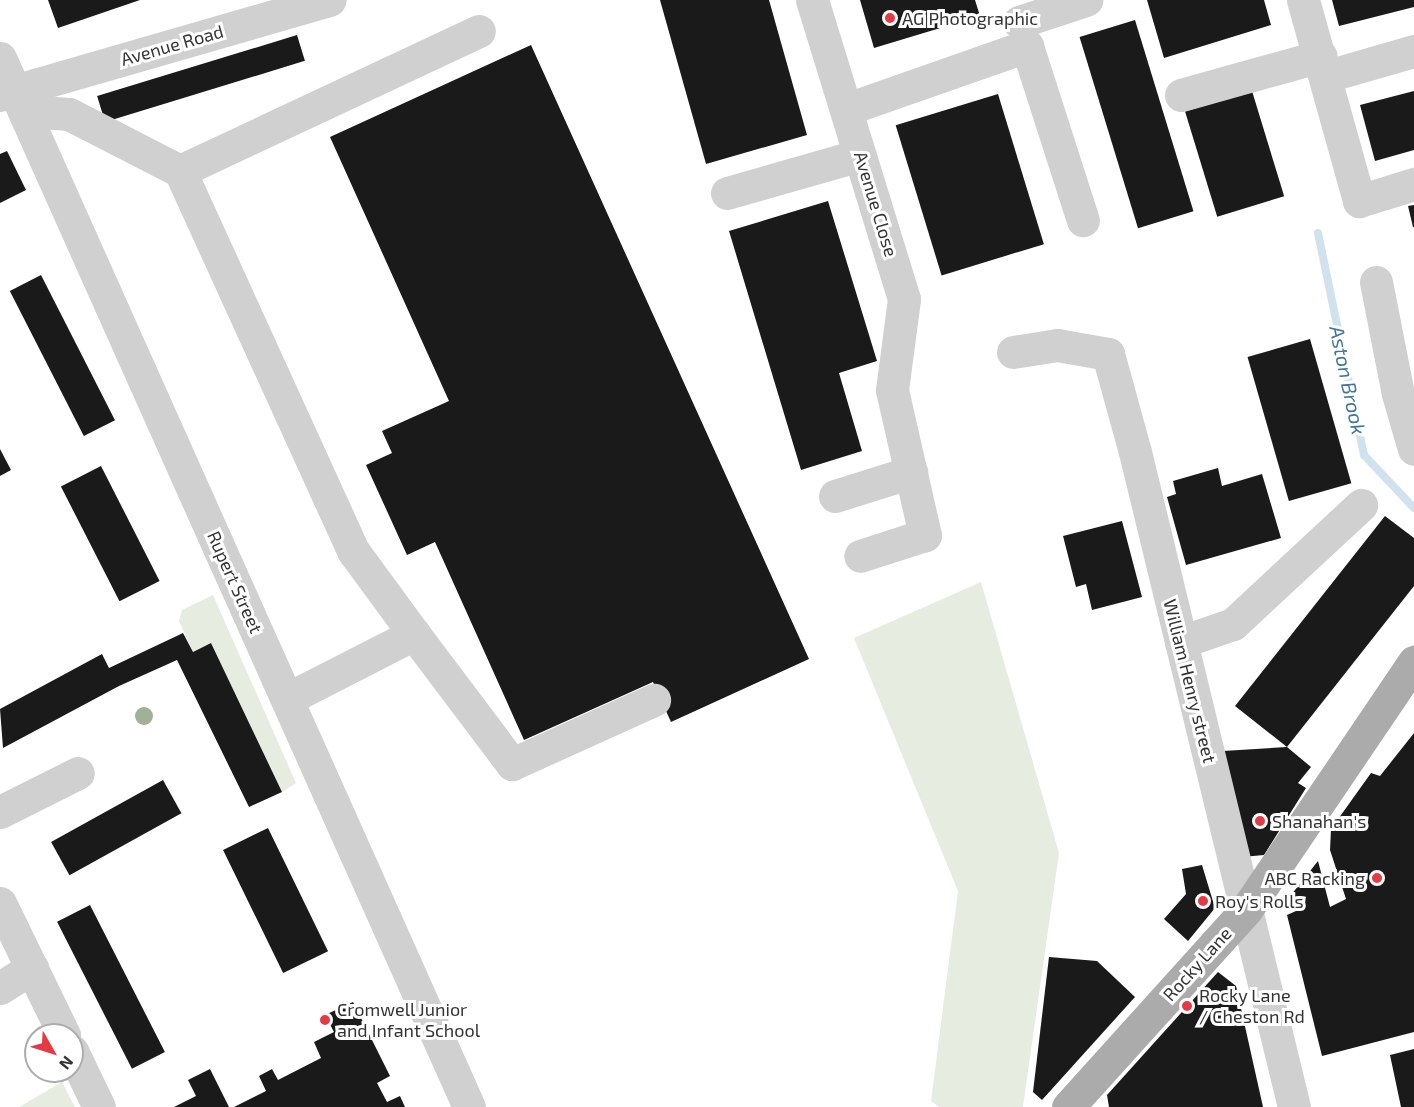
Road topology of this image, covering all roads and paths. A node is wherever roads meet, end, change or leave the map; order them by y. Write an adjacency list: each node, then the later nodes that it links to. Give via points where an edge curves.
1 (330, 0): 11 (street, Avenue Road)
2 (812, 0): 12 (street, Avenue Close)
3 (1086, 0): 5 (street)
4 (1304, 0): 9 (street)
5 (1019, 23): 12 (street); 17 (street)
6 (479, 31): 14 (street)
7 (1414, 51): 9 (street)
8 (0, 58): 11 (street, Rupert Street)
9 (1324, 66): 10 (street); 15 (street, via 1359,201)
10 (1181, 95)
11 (14, 99): 14 (street, via 69,114); 32 (street, Rupert Street)
12 (847, 110): 13 (street, Avenue Close)
13 (860, 155): 16 (street); 22 (street, Avenue Close, via 904,299 892,390)
14 (180, 171): 20 (street)
15 (1414, 184)
16 (727, 193)
17 (1083, 220)
18 (1376, 282): 21 (street, via 1398,394)
19 (1013, 352): 30 (street, William Henry street, via 1057,345 1108,354)
20 (301, 437): 23 (street); 28 (street, via 354,552)
21 (1414, 449)
22 (911, 472): 24 (street); 27 (street, via 925,535)
23 (345, 480)
24 (835, 496)
25 (1361, 505): 30 (street, via 1233,624)
26 (374, 546): 28 (street)
27 (861, 556)
28 (382, 590): 29 (street)
29 (414, 633): 32 (street); 33 (street, via 512,764)
30 (1181, 642): 37 (street, William Henry street)
31 (1414, 662): 37 (main road, Rocky Lane)
32 (287, 699): 44 (street, Rupert Street)
33 (654, 700)
34 (78, 773): 35 (street)
35 (0, 812)
36 (0, 903): 38 (street)
37 (1245, 910): 42 (main road, Rocky Lane); 45 (street, William Henry street)
38 (32, 968): 39 (street); 40 (street)
39 (0, 988)
40 (58, 1023)
41 (84, 1076): 43 (street)
42 (1074, 1105)
43 (99, 1107)
44 (469, 1107)
45 (1294, 1107)

